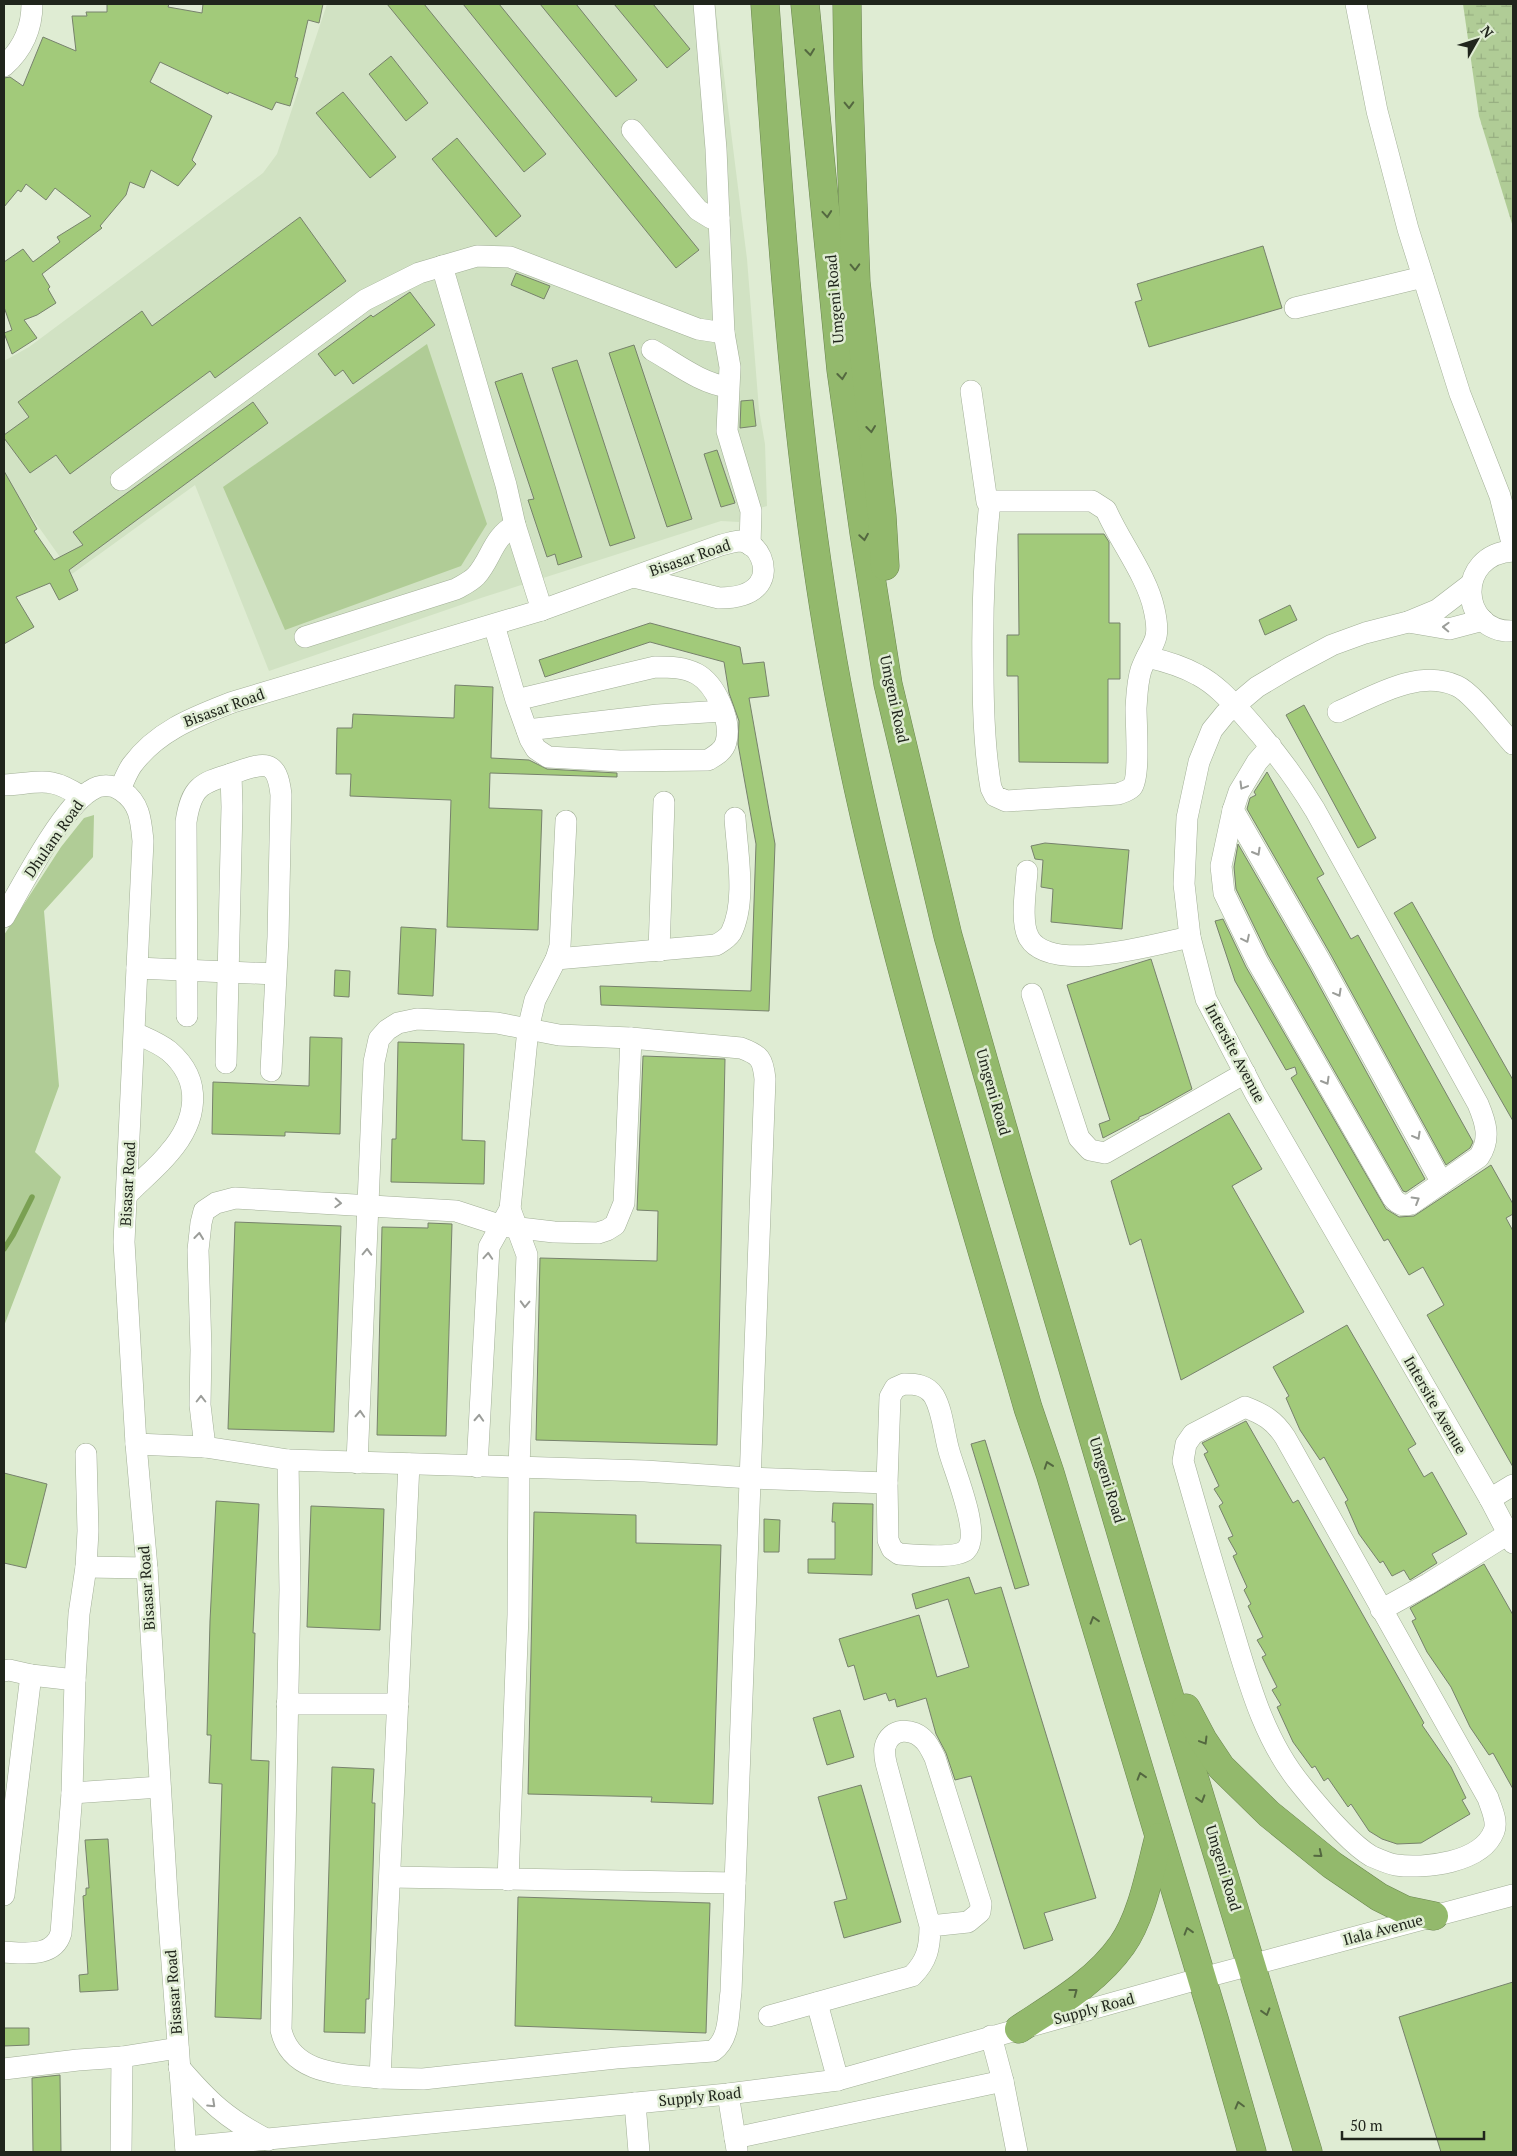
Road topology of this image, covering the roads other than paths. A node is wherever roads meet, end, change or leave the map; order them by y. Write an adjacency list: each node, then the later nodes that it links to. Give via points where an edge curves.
1 (32, 4): 9 (street, via 25,40)
2 (704, 4): 11 (street)
3 (752, 4): 8 (highway)
4 (765, 4): 8 (highway)
5 (805, 4): 38 (highway, Umgeni Road, one-way to 38, via 841,370 886,674)
6 (847, 4): 38 (highway, one-way to 38, via 856,282 882,516)
7 (1356, 4): 13 (street, via 1377,111)
8 (768, 50): 95 (highway, one-way to 8, via 1028,1408 904,978 841,707 818,575 797,407)
9 (4, 66)
10 (632, 130): 11 (street, via 698,210 711,218)
11 (720, 218): 15 (street)
12 (442, 266): 15 (street, via 477,256 510,257 698,329); 19 (street, via 419,273 365,300); 21 (street, via 506,485)
13 (1423, 277): 14 (street); 23 (street, via 1460,394 1500,496)
14 (1295, 308)
15 (724, 333): 17 (street, via 730,366)
16 (652, 350): 17 (street, via 705,381)
17 (728, 387): 22 (street, via 727,431 751,511)
18 (971, 392): 20 (street, via 987,502)
19 (121, 480)
20 (990, 500): 33 (street, via 1092,501 1106,510 1151,598 1157,635); 33 (street, via 982,584 983,712 989,778 995,796 1006,801 1118,794 1133,786 1137,772 1137,687)
21 (514, 525): 27 (street); 32 (street, via 499,536 482,568 469,582 456,589)
22 (750, 545): 25 (street, Bisasar Road, via 740,541 721,545); 25 (street, Bisasar Road, via 762,561 763,575 759,584 739,596 719,598)
23 (1513, 547)
24 (1513, 551): 26 (street, via 1503,551 1482,563)
25 (634, 577): 27 (street, Bisasar Road)
26 (1471, 584): 28 (street, via 1475,610); 29 (street, Intersite Avenue, via 1437,610)
27 (542, 610): 30 (street, Bisasar Road)
28 (1483, 620): 29 (street, Intersite Avenue, one-way to 29, via 1448,629); 31 (street)
29 (1408, 622): 35 (street, Intersite Avenue, via 1332,646 1257,687)
30 (494, 625): 34 (street); 44 (street, Bisasar Road, via 233,702 186,720 154,742 132,766)
31 (1512, 632)
32 (304, 637)
33 (1147, 657): 35 (street, via 1198,674)
34 (516, 700): 36 (street, via 655,667 674,667 697,674 709,684); 39 (street)
35 (1235, 706): 41 (street); 52 (street, Intersite Avenue, via 1212,730 1199,762 1187,818 1184,884)
36 (723, 711): 39 (street); 39 (street, via 726,742 720,753 708,760 612,761 548,757 536,749)
37 (1338, 712): 40 (street, via 1399,686 1432,680 1458,686)
38 (899, 724): 87 (highway, Umgeni Road, via 948,936)
39 (527, 730)
40 (1513, 744)
41 (1271, 746): 47 (street, one-way to 47, via 1239,792); 67 (street, via 1294,775 1315,810 1486,1123 1487,1139 1479,1158)
42 (231, 774): 56 (street, via 204,784 189,802 186,822); 57 (street); 58 (street, via 266,766 280,779)
43 (4, 785): 45 (street, via 55,782)
44 (120, 789): 45 (street, Dhulam Road, via 108,785); 55 (street, Bisasar Road, via 136,804 141,817 143,841)
45 (82, 797): 51 (street, Dhulam Road, via 43,851)
46 (664, 802): 53 (street)
47 (1233, 810): 67 (street, one-way to 67); 67 (street, one-way to 67, via 1221,880 1224,893 1257,961 1393,1198 1404,1206 1412,1204)
48 (735, 818): 53 (street, via 740,899 730,934 716,945)
49 (566, 821): 54 (street, via 562,924)
50 (1026, 870): 52 (street, via 1025,926 1030,939 1044,950 1064,956 1082,955)
51 (4, 916)
52 (1190, 937): 66 (street, Intersite Avenue, via 1206,998)
53 (659, 951): 54 (street)
54 (556, 959): 61 (street, via 535,1000)
55 (137, 968): 56 (street); 62 (street, Bisasar Road)
56 (188, 970): 57 (street); 60 (street)
57 (227, 972): 58 (street); 64 (street)
58 (275, 974): 65 (street)
59 (1032, 994): 66 (street, via 1080,1138 1090,1150 1104,1153)
60 (186, 1016)
61 (528, 1030): 63 (street, via 559,1035); 69 (street, via 497,1022 417,1019 398,1023 387,1030 379,1039 374,1062); 70 (street)
62 (135, 1033): 68 (street, Bisasar Road); 68 (street, via 162,1046 178,1061 191,1084 193,1105 191,1118 169,1154)
63 (631, 1038): 70 (street, via 624,1203 618,1219 607,1230 598,1233 554,1232); 79 (street, via 741,1048 753,1052 764,1065)
64 (226, 1063)
65 (271, 1072)
66 (1245, 1073): 82 (street, Intersite Avenue)
67 (1442, 1183)
68 (128, 1194): 71 (street, Bisasar Road, via 124,1242)
69 (368, 1204): 70 (street, via 456,1211); 72 (street, one-way to 69, via 200,1405 202,1350 198,1250 204,1211 216,1202 235,1198); 75 (street, one-way to 69)
70 (509, 1221): 77 (street, one-way to 70, via 489,1248); 78 (street, one-way to 78, via 527,1255)
71 (136, 1444): 72 (street); 85 (street, Bisasar Road)
72 (205, 1447): 74 (street)
73 (86, 1454): 84 (street)
74 (288, 1460): 75 (street); 91 (street, via 290,1590)
75 (357, 1463): 76 (street)
76 (409, 1464): 77 (street); 92 (street)
77 (477, 1467): 78 (street)
78 (519, 1467): 79 (street); 97 (street, via 518,1615)
79 (750, 1478): 80 (street); 98 (street)
80 (887, 1483): 80 (street, via 890,1397 895,1388 919,1384 934,1397 965,1499 971,1540 965,1552 950,1555 899,1554 892,1549 888,1540)
81 (1513, 1485): 82 (street)
82 (1490, 1499): 83 (street, Intersite Avenue)
83 (1511, 1539): 86 (street)
84 (86, 1567): 85 (street); 90 (street)
85 (147, 1568): 93 (street, Bisasar Road)
86 (1381, 1610): 86 (street, via 1277,1425 1245,1407 1194,1434 1186,1444 1183,1461 1246,1671 1273,1743 1301,1785 1341,1830 1371,1855 1394,1865 1432,1866 1464,1858 1484,1845 1494,1831 1494,1817 1488,1798)
87 (1156, 1652): 101 (highway, one-way to 101, via 1203,1740 1243,1790 1320,1856 1378,1898 1405,1910); 104 (highway, Umgeni Road, one-way to 104)
88 (4, 1671): 89 (street)
89 (31, 1675): 90 (street); 99 (street)
90 (75, 1680): 94 (street)
91 (287, 1704): 92 (street); 113 (street, via 280,2000 282,2038 305,2064 324,2072)
92 (398, 1704): 96 (street)
93 (160, 1787): 94 (street); 111 (street, Bisasar Road)
94 (72, 1793): 103 (street, via 60,1939 46,1951)
95 (1159, 1837): 105 (highway, one-way to 95); 108 (highway, one-way to 95, via 1102,1969 1123,1944 1144,1894)
96 (390, 1877): 97 (street); 113 (street)
97 (508, 1880): 98 (street)
98 (735, 1883): 113 (street, via 726,2034 721,2045 712,2051 423,2079)
99 (4, 1895)
100 (1513, 1895): 101 (street, Ilala Avenue)
101 (1434, 1916): 104 (street, Ilala Avenue)
102 (930, 1926): 102 (street, via 884,1749 894,1735 904,1730 926,1741 935,1758 981,1904 980,1912 968,1922); 106 (street, via 928,1955 912,1976)
103 (4, 1952)
104 (1252, 1965): 105 (street, Ilala Avenue); 125 (highway, Umgeni Road, one-way to 125)
105 (1202, 1978): 108 (street, Supply Road); 124 (highway, one-way to 105)
106 (817, 2003): 107 (street); 114 (street)
107 (769, 2016)
108 (1019, 2029): 109 (street, Supply Road)
109 (991, 2036): 114 (street, Supply Road); 115 (street)
110 (122, 2057): 111 (street); 112 (street); 121 (street)
111 (179, 2058): 118 (street, one-way to 118, via 213,2105); 120 (street, Bisasar Road)
112 (4, 2069)
113 (380, 2078)
114 (838, 2080): 116 (street, Supply Road)
115 (1002, 2081): 119 (street); 123 (street)
116 (728, 2094): 117 (street, Supply Road); 119 (street)
117 (635, 2103): 118 (street, Supply Road); 122 (street)
118 (268, 2140): 120 (street, Supply Road)
119 (736, 2145)
120 (186, 2150)
121 (121, 2152)
122 (639, 2152)
123 (1016, 2152)
124 (1252, 2152)
125 (1308, 2152)

